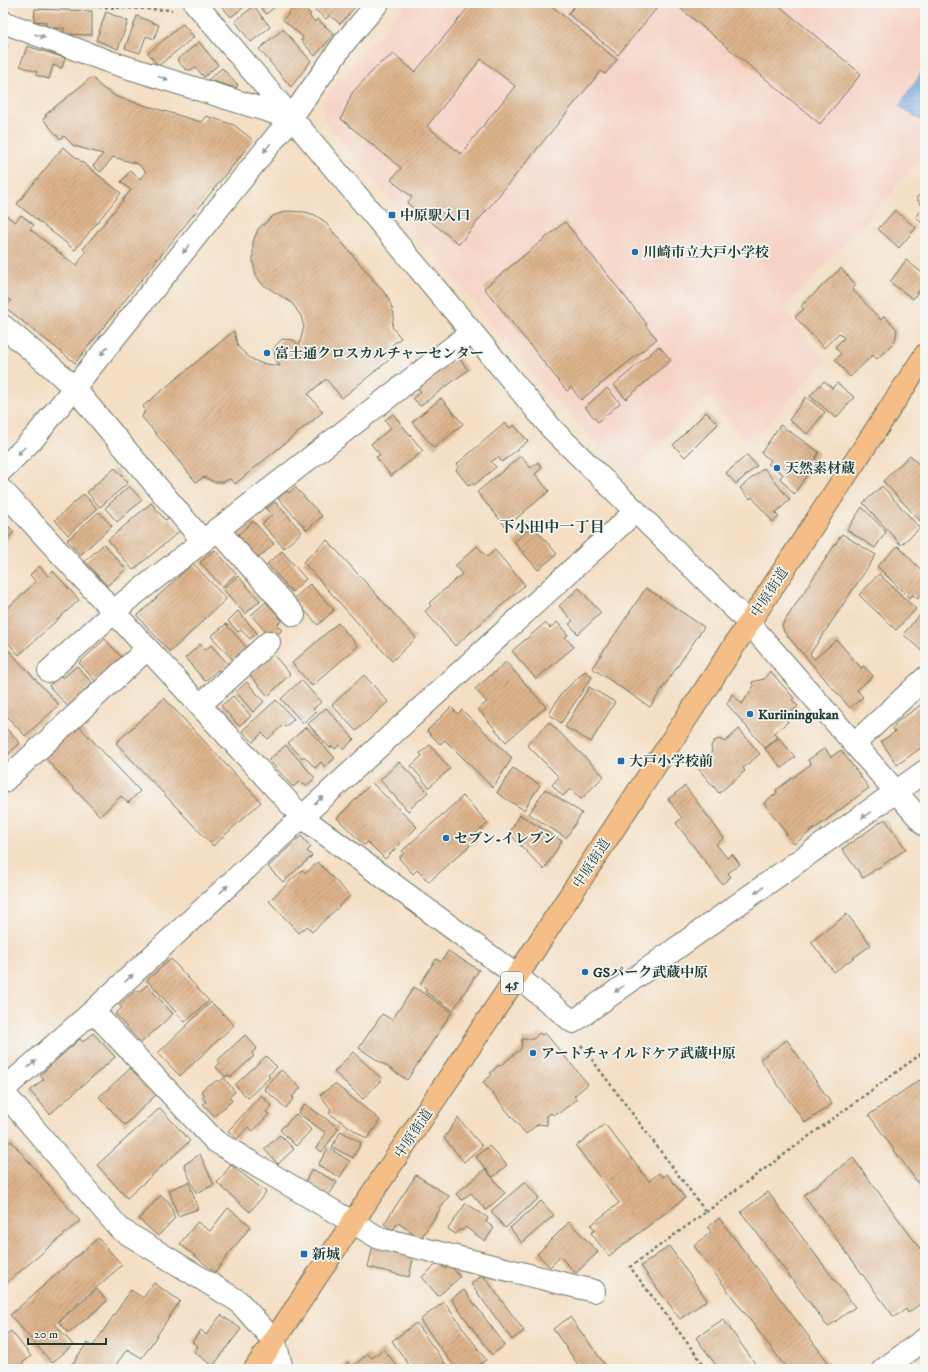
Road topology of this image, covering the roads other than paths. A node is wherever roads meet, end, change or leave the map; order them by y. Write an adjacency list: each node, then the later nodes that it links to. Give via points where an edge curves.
1 (378, 3): 4 (street, via 344,43)
2 (197, 4): 4 (street)
3 (3, 22): 4 (street, one-way to 4, via 110,62)
4 (291, 118): 6 (street); 8 (street, one-way to 8)
5 (3, 326): 8 (street)
6 (472, 332): 11 (street, via 552,429); 12 (street)
7 (925, 355): 15 (main road, 中原街道 / 45)
8 (74, 388): 9 (street, one-way to 9, via 34,438); 12 (street)
9 (3, 469)
10 (3, 491): 13 (street)
11 (636, 512): 15 (street); 25 (street, one-way to 11)
12 (210, 534): 13 (street); 14 (street)
13 (112, 612): 17 (street); 18 (street)
14 (294, 615)
15 (749, 623): 21 (street); 27 (main road, 中原街道 / 45)
16 (269, 642): 20 (street)
17 (146, 649): 20 (street); 23 (street)
18 (49, 671)
19 (925, 678): 21 (street)
20 (200, 705): 25 (street)
21 (855, 743): 24 (street)
22 (925, 771): 24 (street)
23 (3, 782)
24 (897, 792): 26 (street); 27 (street, one-way to 27, via 573,1022)
25 (302, 817): 27 (street); 28 (street, one-way to 25)
26 (925, 825)
27 (517, 976): 30 (main road, 中原街道 / 45)
28 (94, 1011): 29 (street, one-way to 28); 30 (street, via 215,1141)
29 (3, 1091): 33 (street, via 120,1229 238,1301)
30 (353, 1223): 31 (street, via 379,1238); 33 (main road, 中原街道 / 45)
31 (594, 1291)
32 (925, 1339): 36 (street)
33 (275, 1342): 34 (main road, 中原街道 / 45); 35 (street)
34 (255, 1369)
35 (282, 1369)
36 (884, 1369)

